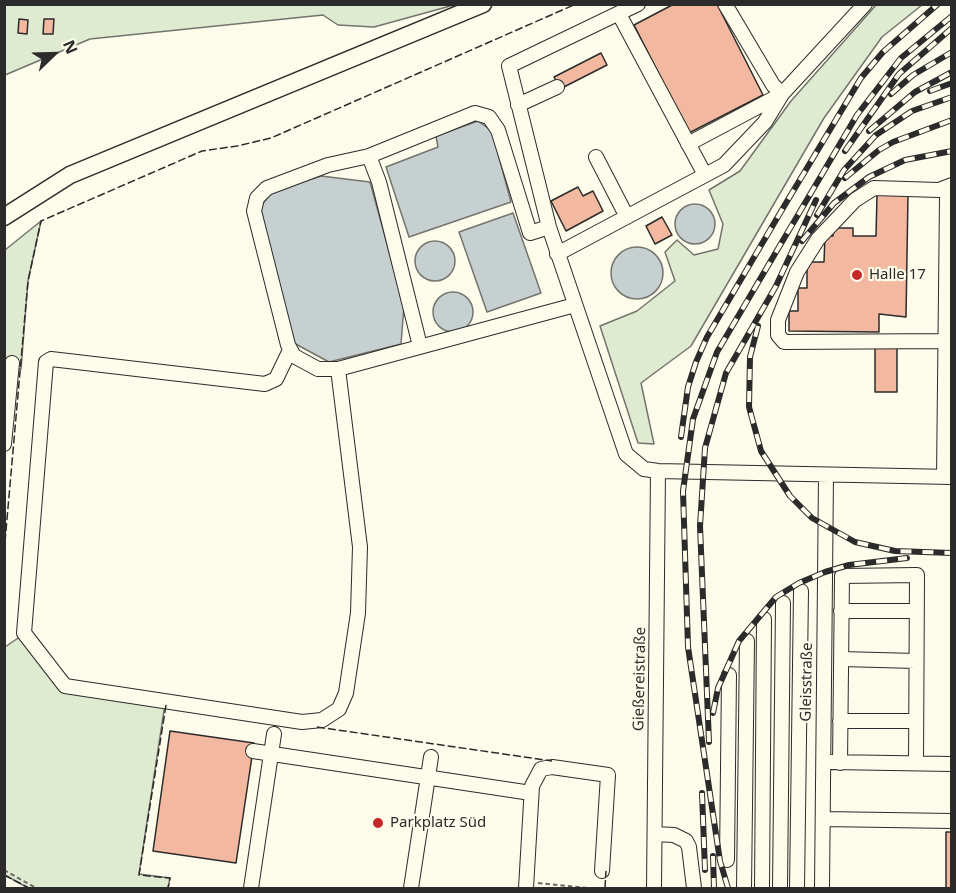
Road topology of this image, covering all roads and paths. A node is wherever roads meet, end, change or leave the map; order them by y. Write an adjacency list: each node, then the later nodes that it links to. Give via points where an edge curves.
1 (483, 4): 14 (main road, via 70,175)
2 (638, 4): 5 (street)
3 (725, 4): 7 (street)
4 (865, 4): 7 (street)
5 (619, 14): 8 (street, via 509,66); 9 (street)
6 (557, 87): 8 (street)
7 (782, 94): 9 (street); 12 (street, via 765,122 734,157)
8 (518, 105): 16 (street)
9 (688, 144): 12 (street)
10 (369, 156): 16 (street, via 475,113 489,117 498,130 530,233); 20 (street, via 380,182); 21 (street, via 286,180 256,198 254,212)
11 (596, 157): 15 (street)
12 (705, 175): 15 (street)
13 (951, 185): 19 (street, via 947,197); 19 (street, via 939,190 874,188 855,201 818,239 797,272 778,320 778,335 783,342)
14 (4, 217)
15 (627, 217): 17 (street)
16 (549, 227): 17 (street)
17 (557, 254): 18 (street)
18 (575, 305): 20 (street); 25 (street, via 626,454 644,469)
19 (946, 341): 27 (street)
20 (420, 346): 23 (street)
21 (290, 351): 23 (street, via 318,369); 23 (street, via 276,379 265,384 51,359 46,362 24,633 65,686 302,723 322,720 339,709 346,693 358,613 360,547)
22 (12, 363): 24 (street)
23 (338, 369)
24 (4, 444)
25 (658, 471): 26 (street); 56 (street, Gießereistraße)
26 (826, 476): 27 (street); 48 (street, Gleisstraße)
27 (948, 477)
28 (801, 591): 47 (street)
29 (783, 603): 46 (street)
30 (841, 611): 31 (street); 31 (street, via 842,576 918,575); 34 (street)
31 (917, 611): 35 (street)
32 (764, 619): 45 (street)
33 (747, 641): 44 (street)
34 (841, 659): 35 (street); 37 (street)
35 (916, 661): 38 (street)
36 (729, 675): 43 (street)
37 (840, 721): 38 (street); 50 (street)
38 (915, 721): 49 (street)
39 (274, 734): 41 (street)
40 (253, 751): 41 (street)
41 (271, 754): 52 (street); 62 (street)
42 (431, 757): 52 (street)
43 (722, 758): 44 (street); 57 (street)
44 (746, 758): 45 (street); 67 (street)
45 (763, 759): 46 (street); 68 (street)
46 (781, 759): 47 (street); 69 (street)
47 (799, 759): 48 (street); 70 (street)
48 (823, 761): 50 (street); 54 (street, Gleisstraße)
49 (916, 762): 50 (street); 51 (street)
50 (840, 763)
51 (951, 764)
52 (428, 777): 53 (street); 63 (street)
53 (531, 793): 59 (street, via 541,769 566,768 608,776); 60 (street)
54 (823, 819): 55 (street); 71 (street, Gleisstraße)
55 (951, 821)
56 (655, 834): 65 (street, Gießereistraße); 66 (street, via 674,835 686,841)
57 (727, 860)
58 (4, 870): 61 (path)
59 (602, 871)
60 (526, 885): 64 (path)
61 (36, 888)
62 (251, 888)
63 (411, 888)
64 (588, 888)
65 (654, 888)
66 (694, 888)
67 (744, 888)
68 (762, 888)
69 (780, 888)
70 (797, 888)
71 (822, 888)

